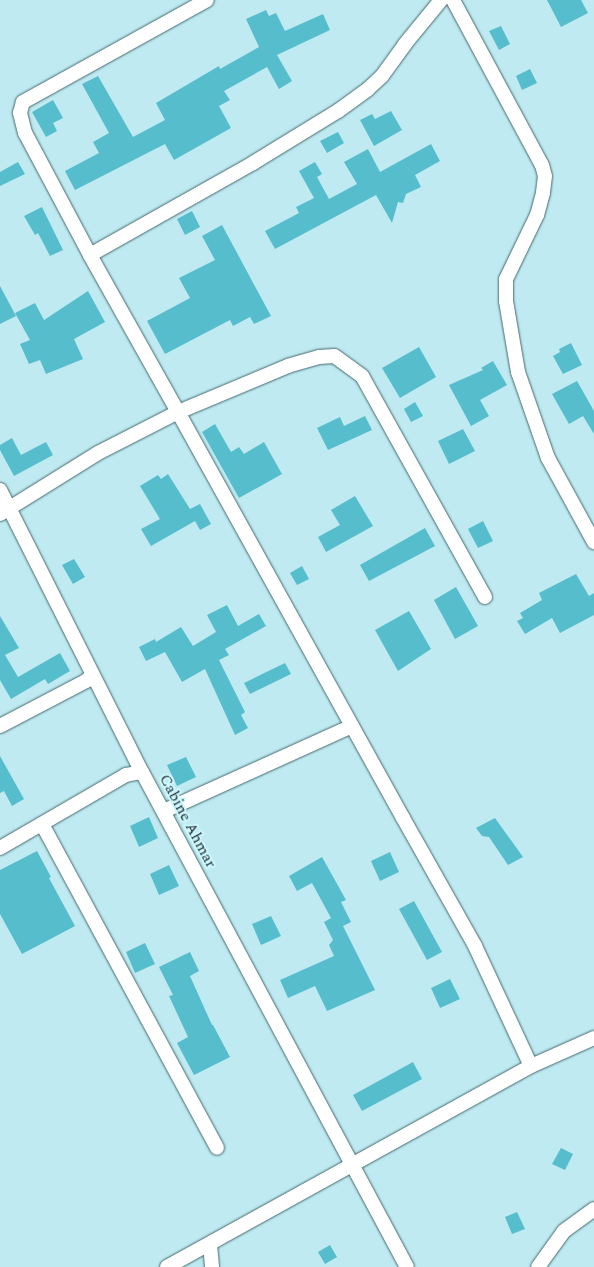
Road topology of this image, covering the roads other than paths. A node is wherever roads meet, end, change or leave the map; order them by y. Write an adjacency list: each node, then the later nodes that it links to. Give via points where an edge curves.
1 (207, 0): 4 (street, via 24,102 20,113 25,133)
2 (441, 0): 4 (street, via 382,76 338,111 253,163)
3 (453, 0): 8 (street, via 542,165 545,176 537,215 506,279 506,301 518,372 548,458)
4 (90, 255): 5 (street)
5 (178, 412): 7 (street, via 98,453); 9 (street, via 288,366 319,357 334,356 362,376); 12 (street)
6 (0, 490): 7 (street, Cabine Ahmar)
7 (5, 511): 10 (street, Cabine Ahmar)
8 (594, 542)
9 (485, 597)
10 (92, 675): 11 (street, via 86,681); 13 (street, Cabine Ahmar)
11 (0, 726)
12 (352, 726): 14 (street); 18 (street, via 475,946)
13 (142, 772): 14 (street, Cabine Ahmar); 15 (street, via 126,775)
14 (164, 812): 20 (street, Cabine Ahmar)
15 (42, 824): 16 (street); 19 (street)
16 (0, 848)
17 (594, 1038): 18 (street)
18 (531, 1066): 20 (street)
19 (217, 1148)
20 (352, 1163): 22 (street); 25 (street, Cabine Ahmar)
21 (594, 1210): 26 (street, via 564,1231)
22 (210, 1244): 23 (street); 24 (street)
23 (167, 1267)
24 (212, 1267)
25 (407, 1267)
26 (538, 1267)

